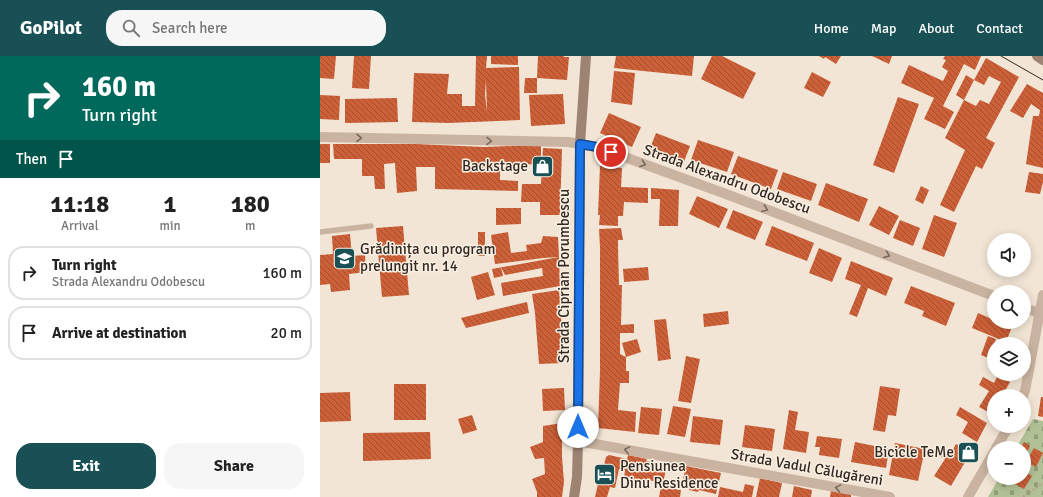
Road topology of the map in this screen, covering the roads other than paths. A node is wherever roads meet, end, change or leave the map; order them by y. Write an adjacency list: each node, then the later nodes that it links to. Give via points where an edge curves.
1 (586, 56): 5 (street, Strada Ciprian Porumbescu)
2 (1037, 56): 3 (street)
3 (1043, 60)
4 (320, 137): 5 (street, Strada Alexandru Odobescu, one-way to 5)
5 (580, 144): 8 (street, Strada Alexandru Odobescu, one-way to 8, via 597,147 726,194); 13 (street, Strada Ciprian Porumbescu)
6 (372, 226): 7 (lane)
7 (320, 232)
8 (987, 293)
9 (1043, 295): 11 (street)
10 (1031, 310): 11 (street)
11 (1041, 314): 12 (street)
12 (1025, 389)
13 (578, 441): 16 (street, Strada Ciprian Porumbescu); 17 (street, Strada Vadul Călugăreni, one-way to 13)
14 (987, 465): 15 (street)
15 (971, 496)
16 (574, 497)
17 (890, 497)

